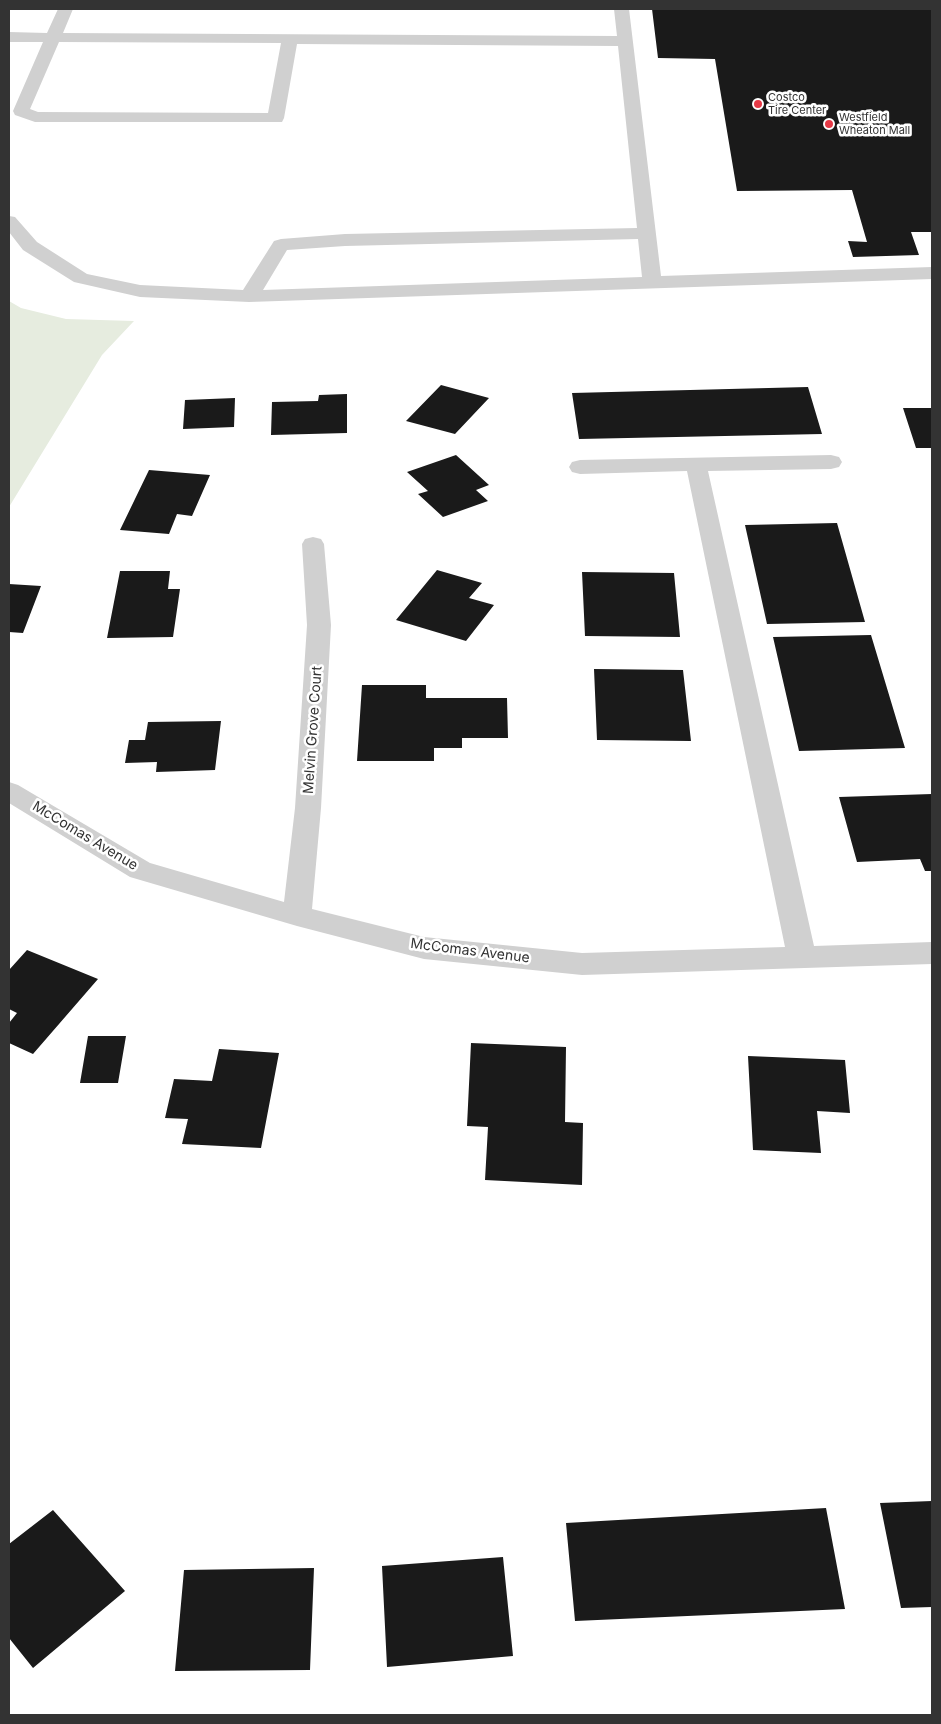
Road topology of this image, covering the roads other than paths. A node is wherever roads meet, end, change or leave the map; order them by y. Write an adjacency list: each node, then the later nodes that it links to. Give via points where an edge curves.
1 (65, 9): 4 (street)
2 (622, 9): 6 (street)
3 (9, 37): 4 (street)
4 (54, 38): 5 (street); 5 (street, via 22,111 35,117 276,118)
5 (290, 39): 6 (street)
6 (625, 41): 8 (street)
7 (9, 221): 11 (street, via 30,246 81,278 140,291)
8 (645, 233): 10 (street); 11 (street, via 345,240 282,245)
9 (932, 273): 10 (street)
10 (652, 282): 11 (street)
11 (249, 296)
12 (831, 462): 13 (street)
13 (696, 464): 14 (street); 19 (street)
14 (580, 467)
15 (313, 544): 17 (street, Melvin Grove Court, via 319,625 308,808)
16 (9, 791): 17 (street, McComas Avenue, via 140,870)
17 (297, 916): 19 (street, McComas Avenue, via 424,948 582,964)
18 (932, 953): 19 (street, McComas Avenue)
19 (802, 957)

